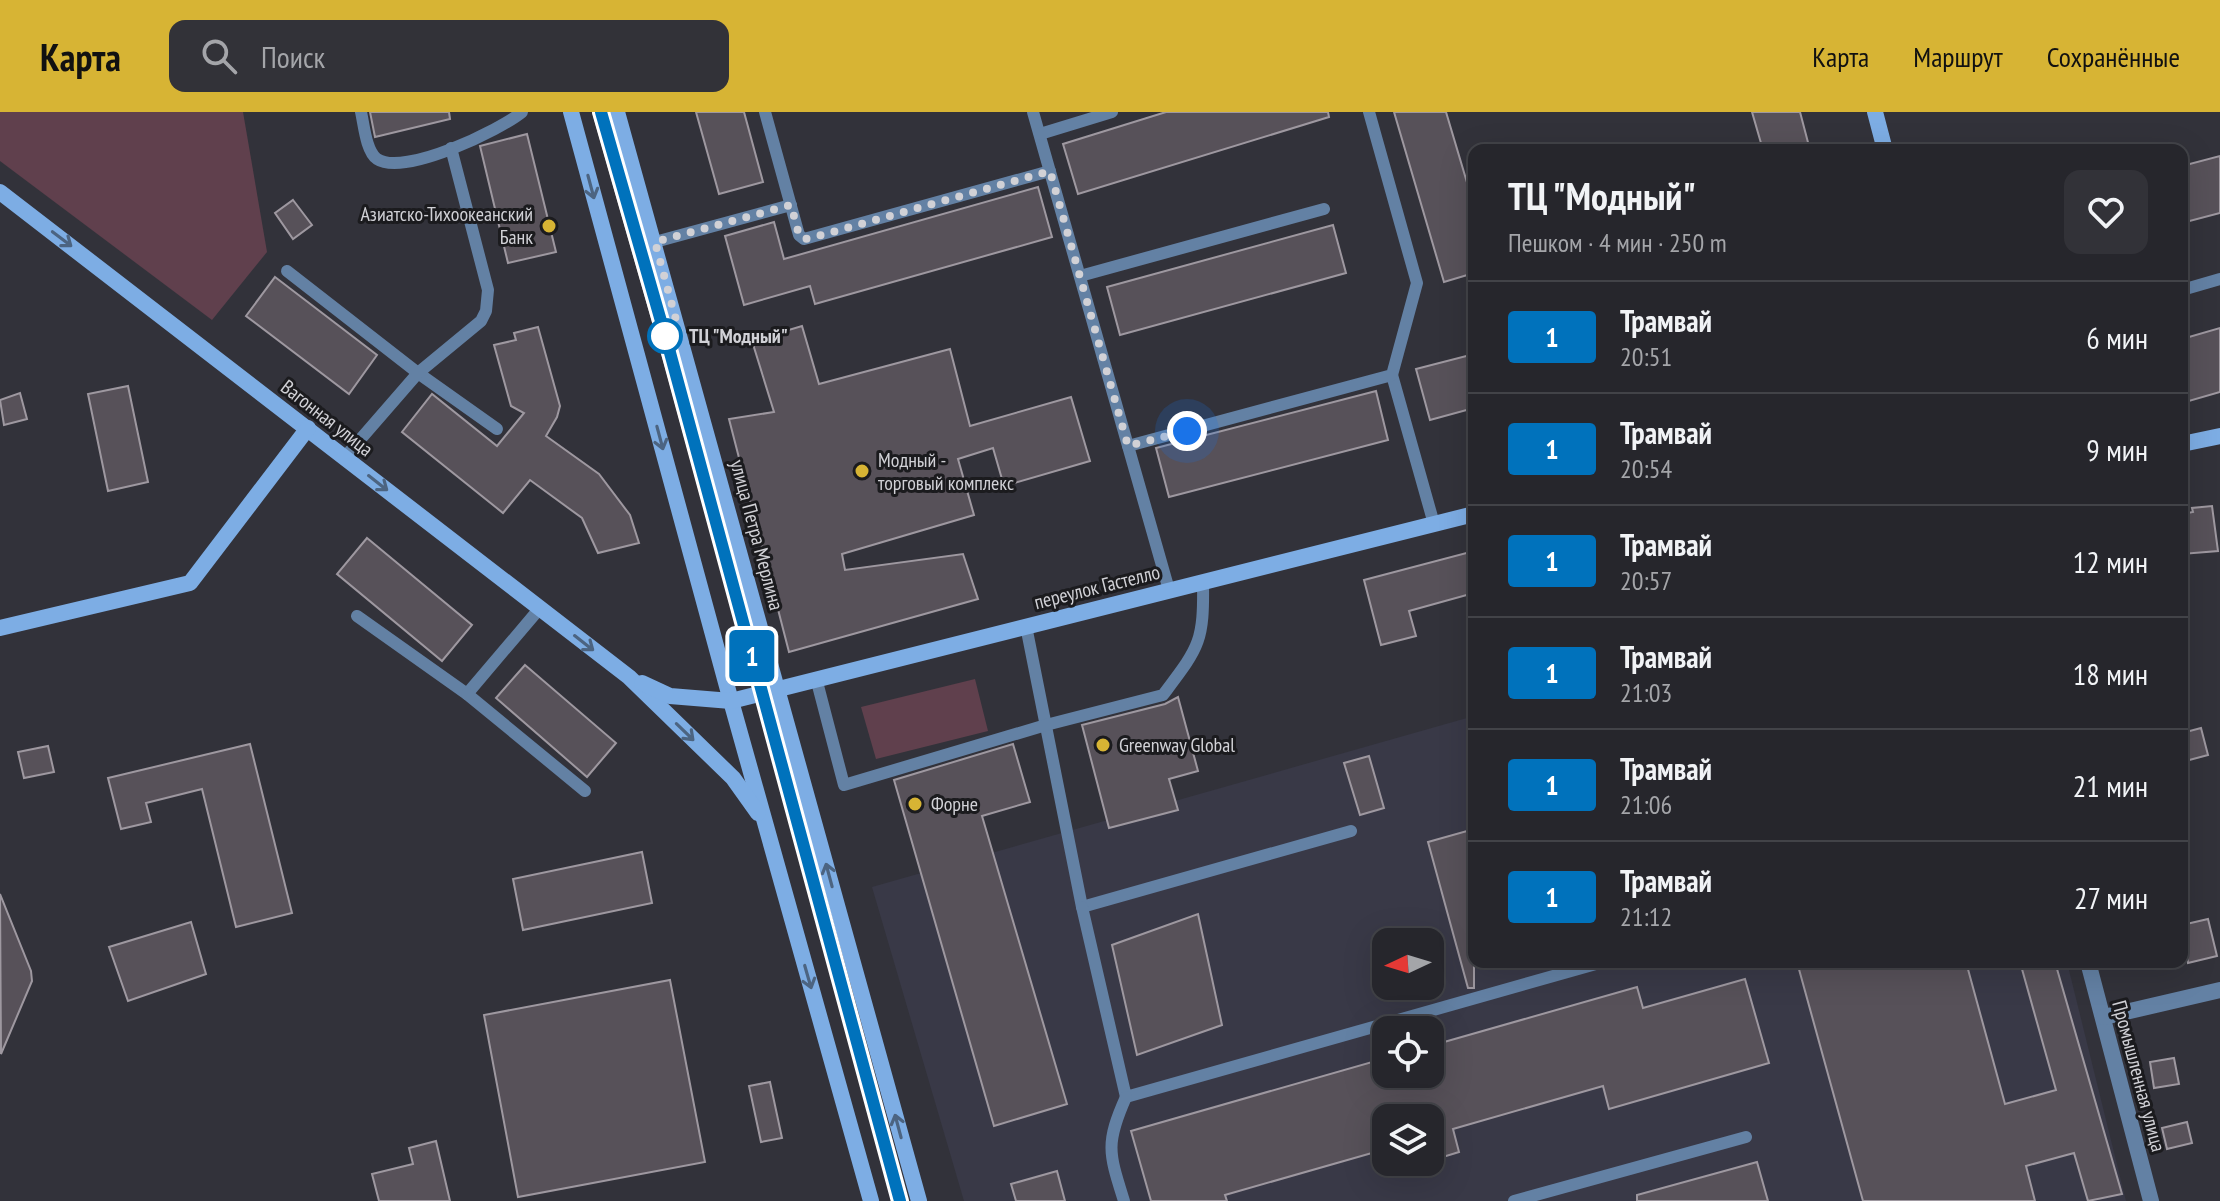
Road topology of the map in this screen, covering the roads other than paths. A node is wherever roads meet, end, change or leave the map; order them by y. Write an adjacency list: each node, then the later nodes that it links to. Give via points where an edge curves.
1 (361, 112): 12 (lane, via 377,158 401,163)
2 (522, 112): 12 (lane, via 489,134)
3 (571, 112): 42 (main road, one-way to 42)
4 (617, 112): 17 (main road, улица Петра Мерлина)
5 (765, 112): 15 (lane)
6 (1033, 112): 10 (lane)
7 (1112, 112): 10 (lane)
8 (1369, 112): 23 (lane, via 1417,283)
9 (1875, 112): 11 (main road)
10 (1040, 134): 13 (lane)
11 (1883, 144)
12 (451, 148): 22 (lane, via 488,301 481,321)
13 (1050, 171): 15 (lane, via 804,239); 19 (lane)
14 (0, 192): 24 (main road, Вагонная улица, one-way to 24)
15 (791, 205): 17 (lane)
16 (1324, 209): 19 (lane)
17 (655, 242): 40 (main road, улица Петра Мерлина)
18 (287, 271): 22 (lane)
19 (1080, 276): 28 (lane)
20 (2220, 279): 21 (lane)
21 (2188, 288)
22 (418, 373): 25 (lane); 29 (lane)
23 (1392, 375): 28 (lane); 31 (lane)
24 (308, 428): 29 (main road, Вагонная улица); 37 (main road, via 190,583)
25 (497, 429)
26 (2220, 436): 27 (main road)
27 (2188, 443)
28 (1128, 446): 33 (lane)
29 (345, 457): 34 (main road, Вагонная улица, one-way to 34)
30 (1468, 516): 31 (main road, переулок Гастелло)
31 (1434, 524): 32 (main road, переулок Гастелло)
32 (1203, 582): 33 (main road, переулок Гастелло); 43 (lane, via 1199,644 1163,695)
33 (1169, 590): 36 (main road, переулок Гастелло)
34 (540, 608): 38 (main road, Вагонная улица, one-way to 38); 41 (lane)
35 (357, 616): 41 (lane)
36 (1026, 626): 39 (main road, переулок Гастелло); 43 (lane)
37 (0, 628)
38 (629, 677): 42 (main road, Вагонная улица, via 670,696); 45 (main road, Вагонная улица, one-way to 45, via 733,778)
39 (816, 678): 40 (main road, переулок Гастелло); 43 (lane, via 844,785)
40 (778, 688): 42 (main road, переулок Гастелло); 55 (main road, улица Петра Мерлина, one-way to 40)
41 (467, 694): 44 (lane)
42 (731, 701): 45 (main road)
43 (1046, 725): 47 (lane)
44 (585, 791)
45 (765, 821): 54 (main road, one-way to 54)
46 (1351, 831): 47 (lane)
47 (1082, 907): 52 (lane)
48 (1582, 968): 52 (lane)
49 (2090, 968): 51 (street, Промышленная улица)
50 (2220, 990): 51 (street)
51 (2104, 1017): 58 (street, Промышленная улица)
52 (1126, 1097): 56 (lane, via 1110,1145)
53 (1746, 1137): 57 (lane)
54 (871, 1201)
55 (919, 1201)
56 (1124, 1201)
57 (1514, 1201)
58 (2151, 1201)

